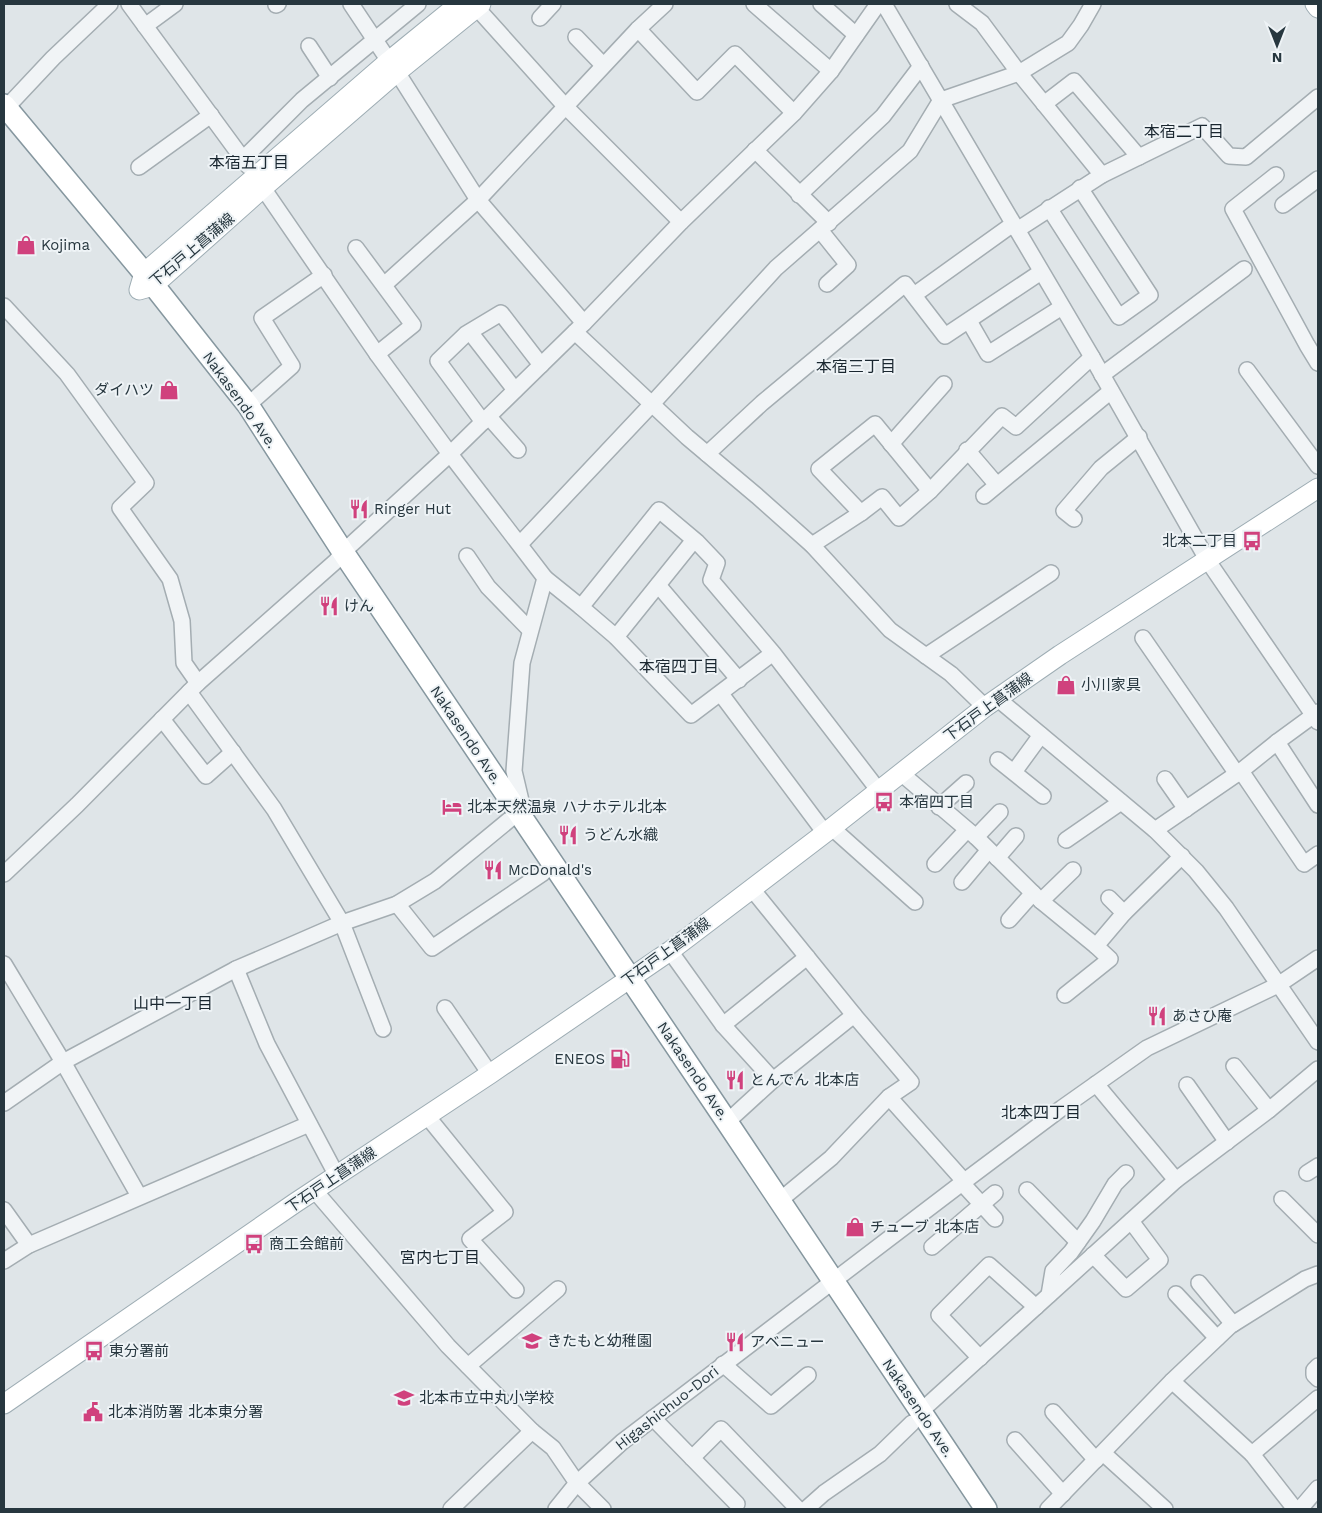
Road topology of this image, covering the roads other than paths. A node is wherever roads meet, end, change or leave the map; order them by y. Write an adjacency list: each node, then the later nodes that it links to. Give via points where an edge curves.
1 (110, 4): 34 (street, via 53,58)
2 (129, 4): 18 (street)
3 (175, 4): 18 (street)
4 (351, 4): 22 (street)
5 (418, 4): 22 (street)
6 (554, 4): 17 (street)
7 (665, 4): 19 (street)
8 (754, 4): 27 (street)
9 (821, 4): 20 (street)
10 (878, 4): 20 (street)
11 (884, 4): 26 (street)
12 (957, 4): 28 (street, via 982,23)
13 (1093, 4): 28 (street, via 1068,43)
14 (1315, 4): 16 (main road)
15 (472, 5): 24 (main road, 下石戸上菖蒲線); 33 (street)
16 (1318, 8)
17 (540, 18)
18 (146, 26): 36 (street)
19 (638, 29): 25 (street); 35 (street, via 698,92 735,54)
20 (856, 35): 27 (street)
21 (576, 37): 25 (street)
22 (375, 41): 24 (street); 29 (street)
23 (310, 46): 29 (street)
24 (393, 66): 44 (main road, 下石戸上菖蒲線); 47 (street)
25 (604, 66): 33 (street)
26 (921, 66): 31 (street); 46 (street, via 883,116)
27 (832, 71): 35 (street)
28 (1019, 73): 31 (street); 32 (street)
29 (330, 78): 39 (street, via 302,100)
30 (1318, 98): 38 (street, via 1246,157 1229,156 1202,126)
31 (941, 100): 51 (street, via 910,151); 52 (street)
32 (1044, 104): 38 (street, via 1074,81); 41 (street)
33 (565, 106): 47 (street); 50 (street)
34 (4, 113): 57 (highway, Nakasendo Ave.)
35 (794, 113): 37 (street)
36 (211, 115): 39 (street); 40 (street)
37 (755, 150): 46 (street); 50 (street)
38 (1138, 157): 41 (street)
39 (242, 159): 44 (street)
40 (139, 168)
41 (1102, 175): 45 (street)
42 (1276, 175): 68 (street, via 1233,209)
43 (1318, 179): 48 (street)
44 (259, 182): 56 (street); 57 (main road, 下石戸上菖蒲線)
45 (1080, 188): 49 (street); 49 (street, via 1150,295 1119,317)
46 (799, 195): 51 (street)
47 (478, 200): 59 (street); 64 (street)
48 (1283, 205)
49 (1049, 208): 52 (street)
50 (681, 222): 64 (street)
51 (824, 226): 58 (street, via 848,265); 76 (street, via 776,268)
52 (1015, 227): 55 (street); 60 (street)
53 (356, 248): 59 (street)
54 (1244, 269): 71 (street)
55 (1041, 272): 62 (street); 63 (street)
56 (324, 275): 66 (street); 75 (street, via 262,318 292,366)
57 (145, 283): 75 (highway, Nakasendo Ave.); 94 (highway, Nakasendo Ave.)
58 (826, 284)
59 (384, 285): 66 (street, via 413,325)
60 (914, 295): 63 (street, via 945,336); 83 (street, via 905,284 762,403)
61 (4, 306): 107 (street, via 67,374 146,482 120,508 170,579 182,621 184,663)
62 (1062, 307): 63 (street, via 988,354); 67 (street)
63 (969, 321)
64 (579, 328): 69 (street); 76 (street)
65 (470, 332): 69 (street, via 501,313); 73 (street); 77 (street, via 438,361)
66 (377, 354): 82 (street)
67 (1092, 357): 71 (street); 81 (street, via 1016,427 1002,416)
68 (1318, 363)
69 (541, 365): 73 (street)
70 (1247, 370): 84 (street)
71 (1102, 375): 74 (street)
72 (944, 384): 79 (street)
73 (515, 390): 77 (street)
74 (1111, 391): 78 (street); 85 (street)
75 (248, 405): 94 (highway, Nakasendo Ave.)
76 (651, 405): 83 (street); 92 (street)
77 (486, 419): 80 (street); 82 (street)
78 (1138, 437): 90 (street, via 1101,468 1064,511); 96 (street)
79 (891, 444): 87 (street); 89 (street, via 875,424 819,469)
80 (518, 450)
81 (967, 450): 85 (street); 87 (street)
82 (450, 454): 92 (street); 94 (street)
83 (707, 454): 93 (street)
84 (1318, 466)
85 (997, 485): 88 (street)
86 (1318, 488): 96 (main road, 下石戸上菖蒲線)
87 (930, 491): 89 (street, via 899,518 882,497)
88 (984, 496)
89 (861, 513): 93 (street)
90 (1074, 519)
91 (694, 540): 99 (street); 100 (street, via 659,510); 104 (street, via 717,563 711,580)
92 (520, 544): 98 (street)
93 (812, 545): 105 (street, via 890,630)
94 (339, 556): 107 (street); 128 (highway, Nakasendo Ave.)
95 (467, 556): 101 (street, via 488,587)
96 (1208, 561): 109 (main road, 下石戸上菖蒲線); 110 (street)
97 (1051, 572): 105 (street)
98 (545, 578): 100 (street); 101 (street)
99 (658, 585): 102 (street); 106 (street)
100 (580, 607): 102 (street)
101 (530, 630): 128 (street, via 522,663 514,770 522,805)
102 (616, 638): 108 (street, via 691,716)
103 (1143, 638): 117 (street)
104 (773, 653): 106 (street); 121 (street)
105 (926, 656): 109 (street)
106 (739, 680): 108 (street)
107 (194, 687): 111 (street); 114 (street)
108 (722, 694): 130 (street)
109 (991, 703): 112 (street); 118 (main road, 下石戸上菖蒲線)
110 (1317, 717): 113 (street)
111 (162, 719): 114 (street, via 206,776); 140 (street)
112 (1041, 735): 116 (street); 123 (street)
113 (1276, 742): 117 (street); 124 (street)
114 (233, 752): 149 (street, via 274,809)
115 (998, 760): 116 (street)
116 (1014, 772): 122 (street)
117 (1239, 773): 126 (street); 134 (street, via 1304,864)
118 (902, 774): 121 (main road, 下石戸上菖蒲線); 125 (street)
119 (1165, 779): 126 (street)
120 (966, 783): 125 (street)
121 (879, 792): 130 (main road, 下石戸上菖蒲線)
122 (1043, 796)
123 (1121, 802): 129 (street); 133 (street)
124 (1318, 805)
125 (939, 806): 131 (street)
126 (1186, 809): 129 (street)
127 (1000, 812): 131 (street)
128 (515, 819): 139 (highway, Nakasendo Ave.); 146 (street, via 435,881); 156 (highway, Nakasendo Ave.)
129 (1155, 830): 136 (street)
130 (829, 831): 142 (main road, 下石戸上菖蒲線); 145 (street)
131 (971, 834): 135 (street); 137 (street)
132 (1016, 836): 135 (street)
133 (1066, 840)
134 (1318, 854)
135 (993, 855): 141 (street); 143 (street)
136 (1182, 856): 147 (street); 157 (street, via 1226,908)
137 (935, 864)
138 (1073, 870): 143 (street)
139 (543, 873): 146 (street, via 432,948); 156 (highway, Nakasendo Ave.)
140 (4, 874)
141 (962, 882)
142 (752, 889): 151 (main road, 下石戸上菖蒲線); 152 (street)
143 (1037, 897): 148 (street); 150 (street)
144 (1109, 898): 147 (street)
145 (915, 902)
146 (397, 904): 149 (street)
147 (1124, 913): 150 (street)
148 (1009, 920)
149 (342, 923): 155 (street); 162 (street)
150 (1096, 946): 158 (street, via 1110,959)
151 (670, 950): 156 (main road, 下石戸上菖蒲線); 161 (street)
152 (807, 957): 160 (street); 161 (street)
153 (1318, 958): 157 (street)
154 (4, 964): 164 (street)
155 (236, 969): 164 (street); 176 (street, via 267,1044)
156 (624, 982): 167 (main road, 下石戸上菖蒲線); 175 (highway, Nakasendo Ave.); 202 (highway, Nakasendo Ave.)
157 (1278, 985): 163 (street); 169 (street, Higashichuo-Dori, via 1147,1048)
158 (1065, 995)
159 (445, 1008): 167 (street)
160 (854, 1015): 168 (street); 171 (street, via 911,1082)
161 (723, 1025): 168 (street)
162 (383, 1029)
163 (1318, 1042)
164 (63, 1062): 172 (street); 185 (street)
165 (1234, 1066): 173 (street)
166 (1318, 1068): 173 (street)
167 (490, 1074): 174 (main road, 下石戸上菖蒲線)
168 (773, 1080): 175 (street)
169 (1096, 1084): 180 (street); 181 (street, Higashichuo-Dori)
170 (1187, 1085): 177 (street)
171 (889, 1097): 181 (street); 187 (street, via 832,1158)
172 (4, 1104)
173 (1269, 1110): 177 (street)
174 (427, 1116): 179 (main road, 下石戸上菖蒲線); 204 (street, via 505,1212 470,1240)
175 (727, 1122): 187 (highway, Nakasendo Ave.)
176 (309, 1124): 179 (street); 185 (street)
177 (1227, 1142): 180 (street)
178 (1126, 1173): 190 (street, via 1115,1184)
179 (336, 1176): 183 (main road, 下石戸上菖蒲線)
180 (1176, 1180): 192 (street)
181 (963, 1182): 188 (street); 202 (street, Higashichuo-Dori)
182 (1027, 1190): 195 (street)
183 (315, 1191): 212 (street); 218 (main road, 下石戸上菖蒲線)
184 (995, 1193): 188 (street)
185 (139, 1196): 196 (street)
186 (1282, 1199): 193 (street)
187 (779, 1201): 202 (highway, Nakasendo Ave.)
188 (981, 1205): 191 (street); 197 (street)
189 (4, 1210): 196 (street)
190 (1095, 1218): 194 (street); 195 (street)
191 (995, 1219)
192 (1131, 1221): 194 (street); 198 (street, via 1160,1260 1126,1289)
193 (1318, 1234)
194 (1109, 1240): 198 (street)
195 (1078, 1242): 205 (street, via 1053,1271)
196 (29, 1245): 199 (street)
197 (932, 1247)
198 (1093, 1255): 205 (street)
199 (4, 1261)
200 (1318, 1274): 208 (street)
201 (1199, 1283): 208 (street)
202 (829, 1284): 211 (street, Higashichuo-Dori); 220 (highway, Nakasendo Ave.)
203 (558, 1289): 212 (street)
204 (516, 1290)
205 (1049, 1294): 207 (street)
206 (1176, 1294): 209 (street)
207 (1036, 1307): 210 (street); 210 (street, via 989,1265 939,1315)
208 (1233, 1324): 209 (street)
209 (1217, 1338): 216 (street)
210 (980, 1358): 220 (street)
211 (723, 1364): 214 (street, via 771,1406); 221 (street, Higashichuo-Dori)
212 (468, 1366): 222 (street)
213 (1318, 1366): 215 (street, via 1314,1375)
214 (808, 1375)
215 (1318, 1379)
216 (1172, 1382): 224 (street); 225 (street)
217 (1318, 1398): 224 (street)
218 (4, 1404)
219 (1053, 1412): 225 (street)
220 (916, 1417): 235 (street, via 880,1454); 236 (highway, Nakasendo Ave.); 237 (highway, Nakasendo Ave.)
221 (653, 1418): 226 (street); 227 (street, Higashichuo-Dori)
222 (532, 1431): 227 (street, via 553,1448); 231 (street)
223 (1015, 1440): 229 (street)
224 (1252, 1454): 240 (street)
225 (1099, 1456): 229 (street); 239 (street)
226 (692, 1458): 230 (street); 234 (street, via 721,1428)
227 (577, 1483): 232 (street, Higashichuo-Dori); 233 (street)
228 (1318, 1488): 241 (street)
229 (1063, 1494): 238 (street)
230 (737, 1504)
231 (451, 1509)
232 (556, 1509)
233 (603, 1509)
234 (798, 1509)
235 (806, 1509)
236 (971, 1509)
237 (986, 1509)
238 (1048, 1509)
239 (1165, 1509)
240 (1295, 1509)
241 (1300, 1509)

